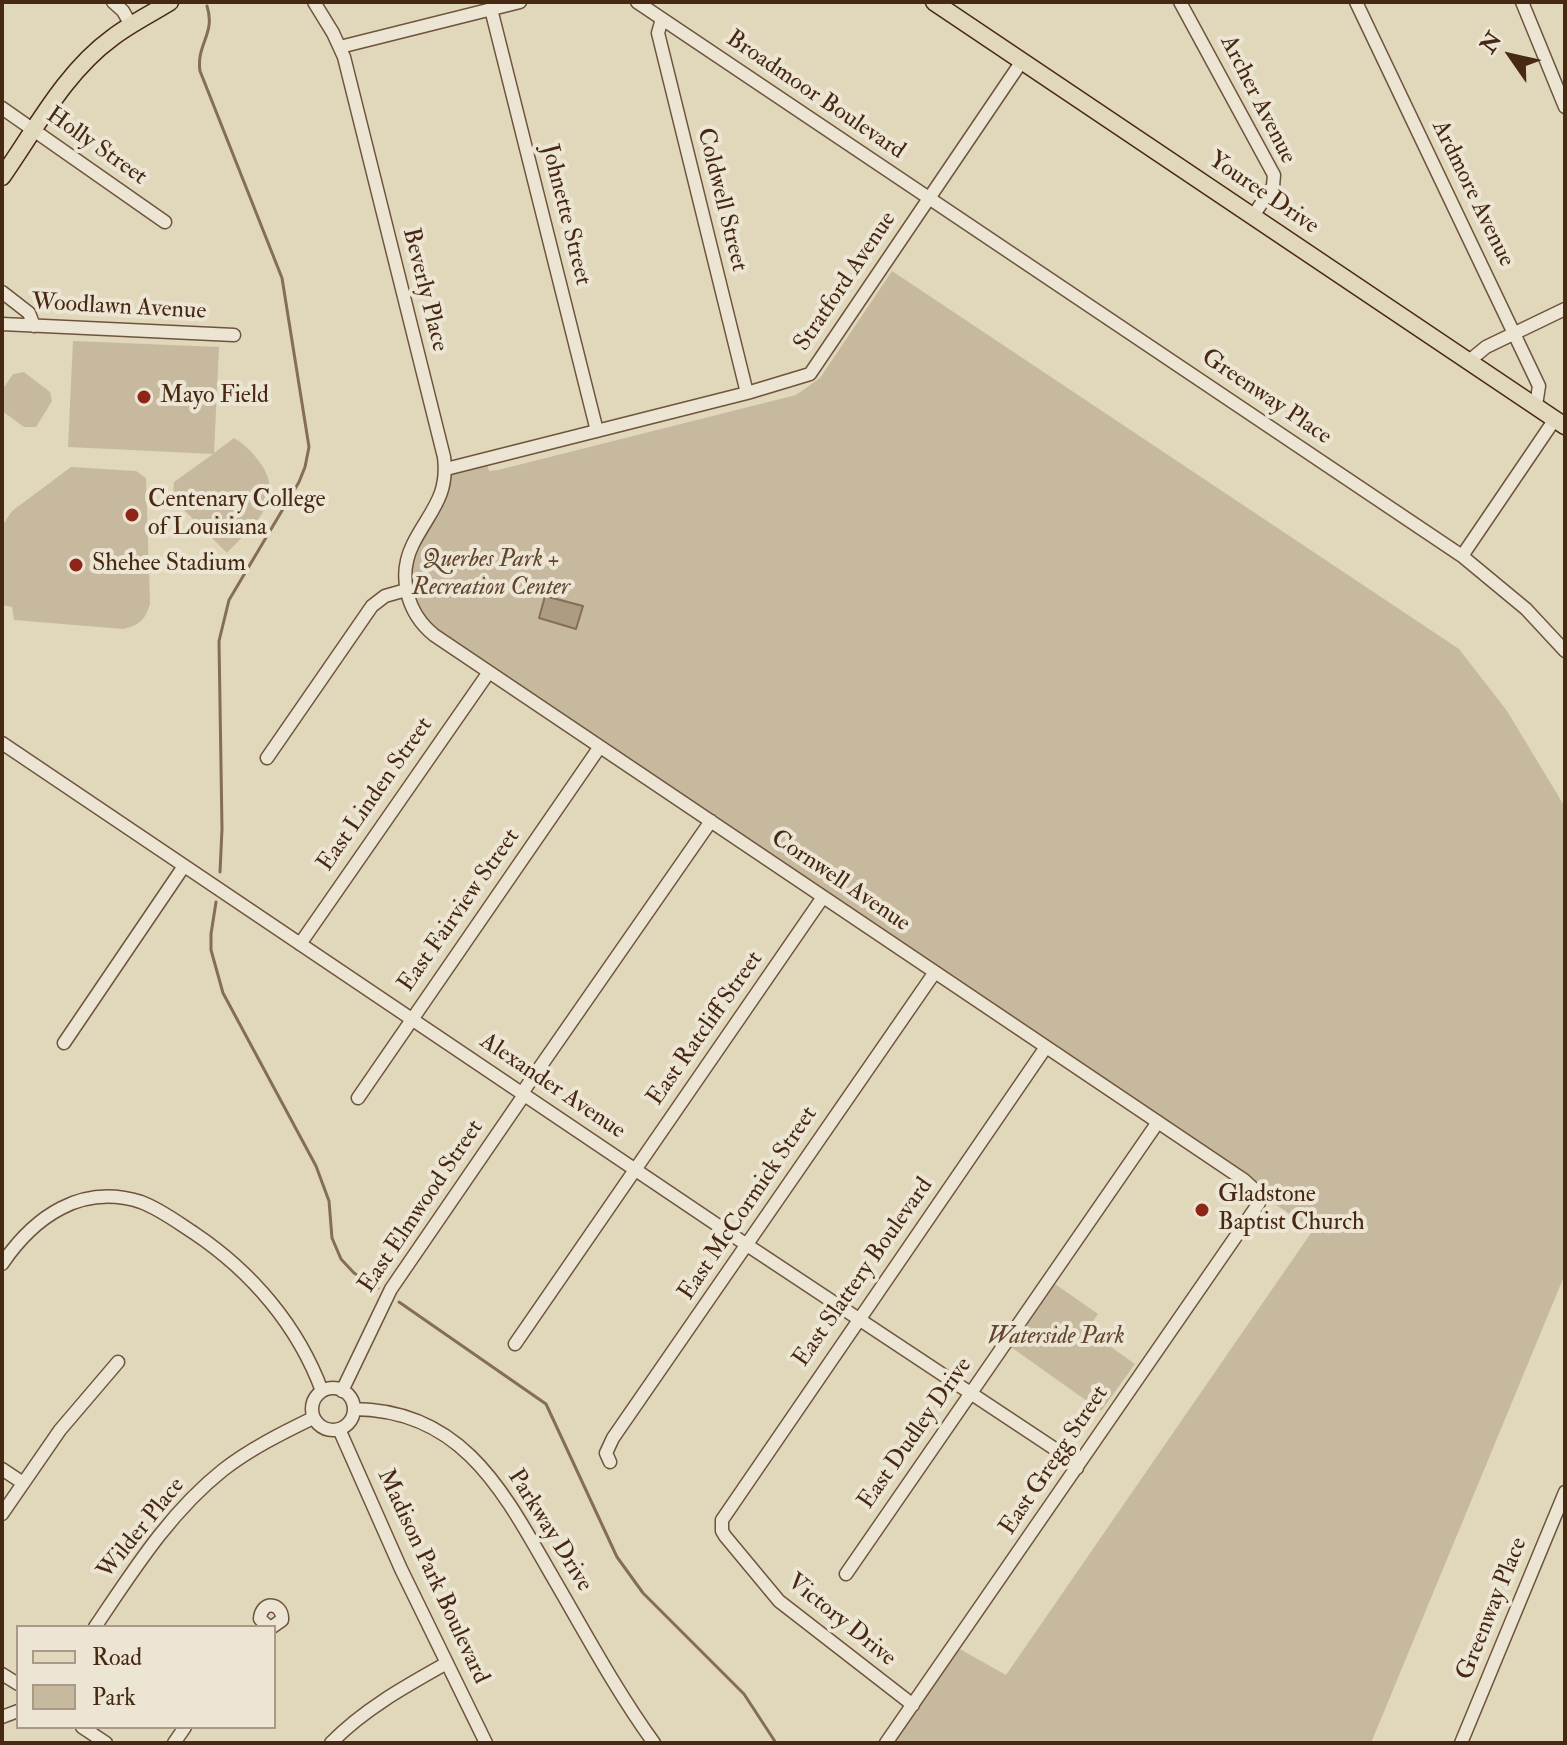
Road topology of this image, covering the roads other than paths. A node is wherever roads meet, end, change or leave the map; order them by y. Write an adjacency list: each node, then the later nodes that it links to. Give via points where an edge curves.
1 (113, 2): 12 (street)
2 (170, 2): 12 (main road)
3 (314, 2): 13 (street, Beverly Place)
4 (520, 2): 10 (street)
5 (637, 2): 11 (street, Broadmoor Boulevard)
6 (934, 2): 14 (main road, Youree Drive)
7 (1180, 2): 20 (street, Archer Avenue, via 1274,175 1273,186)
8 (1356, 2): 26 (street, Ardmore Avenue)
9 (1522, 2): 15 (street)
10 (491, 9): 13 (street); 32 (street, Johnette Street)
11 (662, 19): 19 (street, Broadmoor Boulevard); 29 (street, Coldwell Street, via 658,33)
12 (131, 25): 17 (main road, via 84,64)
13 (340, 47): 33 (street, Beverly Place)
14 (1022, 61): 19 (street, Stratford Avenue); 20 (main road, Youree Drive)
15 (1565, 107)
16 (2, 108): 17 (street, Holly Street)
17 (34, 131): 18 (main road); 21 (street, Holly Street)
18 (2, 177)
19 (929, 199): 29 (street, Stratford Avenue, via 810,374); 34 (street, Greenway Place)
20 (1253, 216): 28 (main road, Youree Drive)
21 (165, 222)
22 (2, 292): 25 (street, via 23,307)
23 (1565, 309): 26 (street)
24 (2, 324): 25 (street, Woodlawn Avenue)
25 (34, 326): 27 (street, Woodlawn Avenue)
26 (1514, 333): 28 (street); 30 (street, Ardmore Avenue, via 1539,386)
27 (234, 335)
28 (1469, 361): 30 (main road, Youree Drive)
29 (747, 393): 32 (street, Stratford Avenue)
30 (1536, 405): 31 (main road, Youree Drive)
31 (1560, 422): 34 (street)
32 (597, 431): 33 (street, Stratford Avenue)
33 (446, 469): 35 (street, via 438,502 411,547)
34 (1462, 556): 36 (street, Greenway Place, via 1526,609)
35 (406, 590): 37 (street, Cornwell Avenue, via 429,631); 40 (street, via 372,606)
36 (1565, 651)
37 (489, 672): 39 (street, Cornwell Avenue); 44 (street, East Linden Street)
38 (2, 743): 42 (street, Alexander Avenue)
39 (599, 748): 41 (street, Cornwell Avenue); 46 (street, East Fairview Street)
40 (267, 758)
41 (711, 821): 43 (street, Cornwell Avenue); 49 (street, East Elmwood Street)
42 (184, 866): 44 (street, Alexander Avenue); 47 (street)
43 (823, 897): 45 (street, Cornwell Avenue); 52 (street, East Ratcliff Street)
44 (300, 944): 46 (street, Alexander Avenue)
45 (935, 972): 48 (street, Cornwell Avenue); 54 (street, East McCormick Street)
46 (412, 1019): 49 (street, Alexander Avenue); 50 (street, East Fairview Street)
47 (64, 1043)
48 (1046, 1047): 51 (street, Cornwell Avenue); 56 (street, East Slattery Boulevard)
49 (523, 1094): 52 (street, Alexander Avenue); 60 (street, East Elmwood Street, via 395,1282)
50 (358, 1098)
51 (1158, 1122): 53 (street, Cornwell Avenue, via 1253,1187); 61 (street, East Dudley Drive)
52 (635, 1170): 54 (street, Alexander Avenue); 57 (street, East Ratcliff Street)
53 (1259, 1201): 66 (street, East Gregg Street)
54 (747, 1245): 56 (street, Alexander Avenue); 65 (street, East McCormick Street, via 613,1438 606,1453)
55 (2, 1264): 59 (street, via 27,1231 75,1202 124,1198 156,1209 221,1253 258,1288 295,1333)
56 (859, 1320): 61 (street, Alexander Avenue); 71 (street, East Slattery Boulevard)
57 (515, 1344)
58 (118, 1362): 68 (street, via 65,1423)
59 (322, 1391): 60 (street); 63 (street, via 312,1405)
60 (342, 1391): 62 (street)
61 (970, 1394): 66 (street, Alexander Avenue); 72 (street, East Dudley Drive)
62 (354, 1409): 64 (street); 80 (street, Parkway Drive, via 382,1409 417,1420 451,1439 487,1473)
63 (313, 1418): 64 (street, via 326,1429); 73 (street, Wilder Place, via 246,1454 210,1481 153,1542)
64 (339, 1429): 74 (street, Madison Park Boulevard)
65 (610, 1462)
66 (1077, 1468): 75 (street, East Gregg Street)
67 (2, 1469): 68 (street)
68 (23, 1483): 70 (street)
69 (1565, 1492): 82 (street, Greenway Place)
70 (2, 1514)
71 (722, 1526): 75 (street, Victory Drive, via 772,1595)
72 (846, 1574)
73 (96, 1625)
74 (447, 1663): 78 (street, via 390,1695); 79 (street, Madison Park Boulevard)
75 (913, 1705): 81 (street, East Gregg Street)
76 (85, 1729): 77 (street)
77 (106, 1743)
78 (331, 1743)
79 (486, 1743)
80 (654, 1743)
81 (886, 1743)
82 (1461, 1743)

